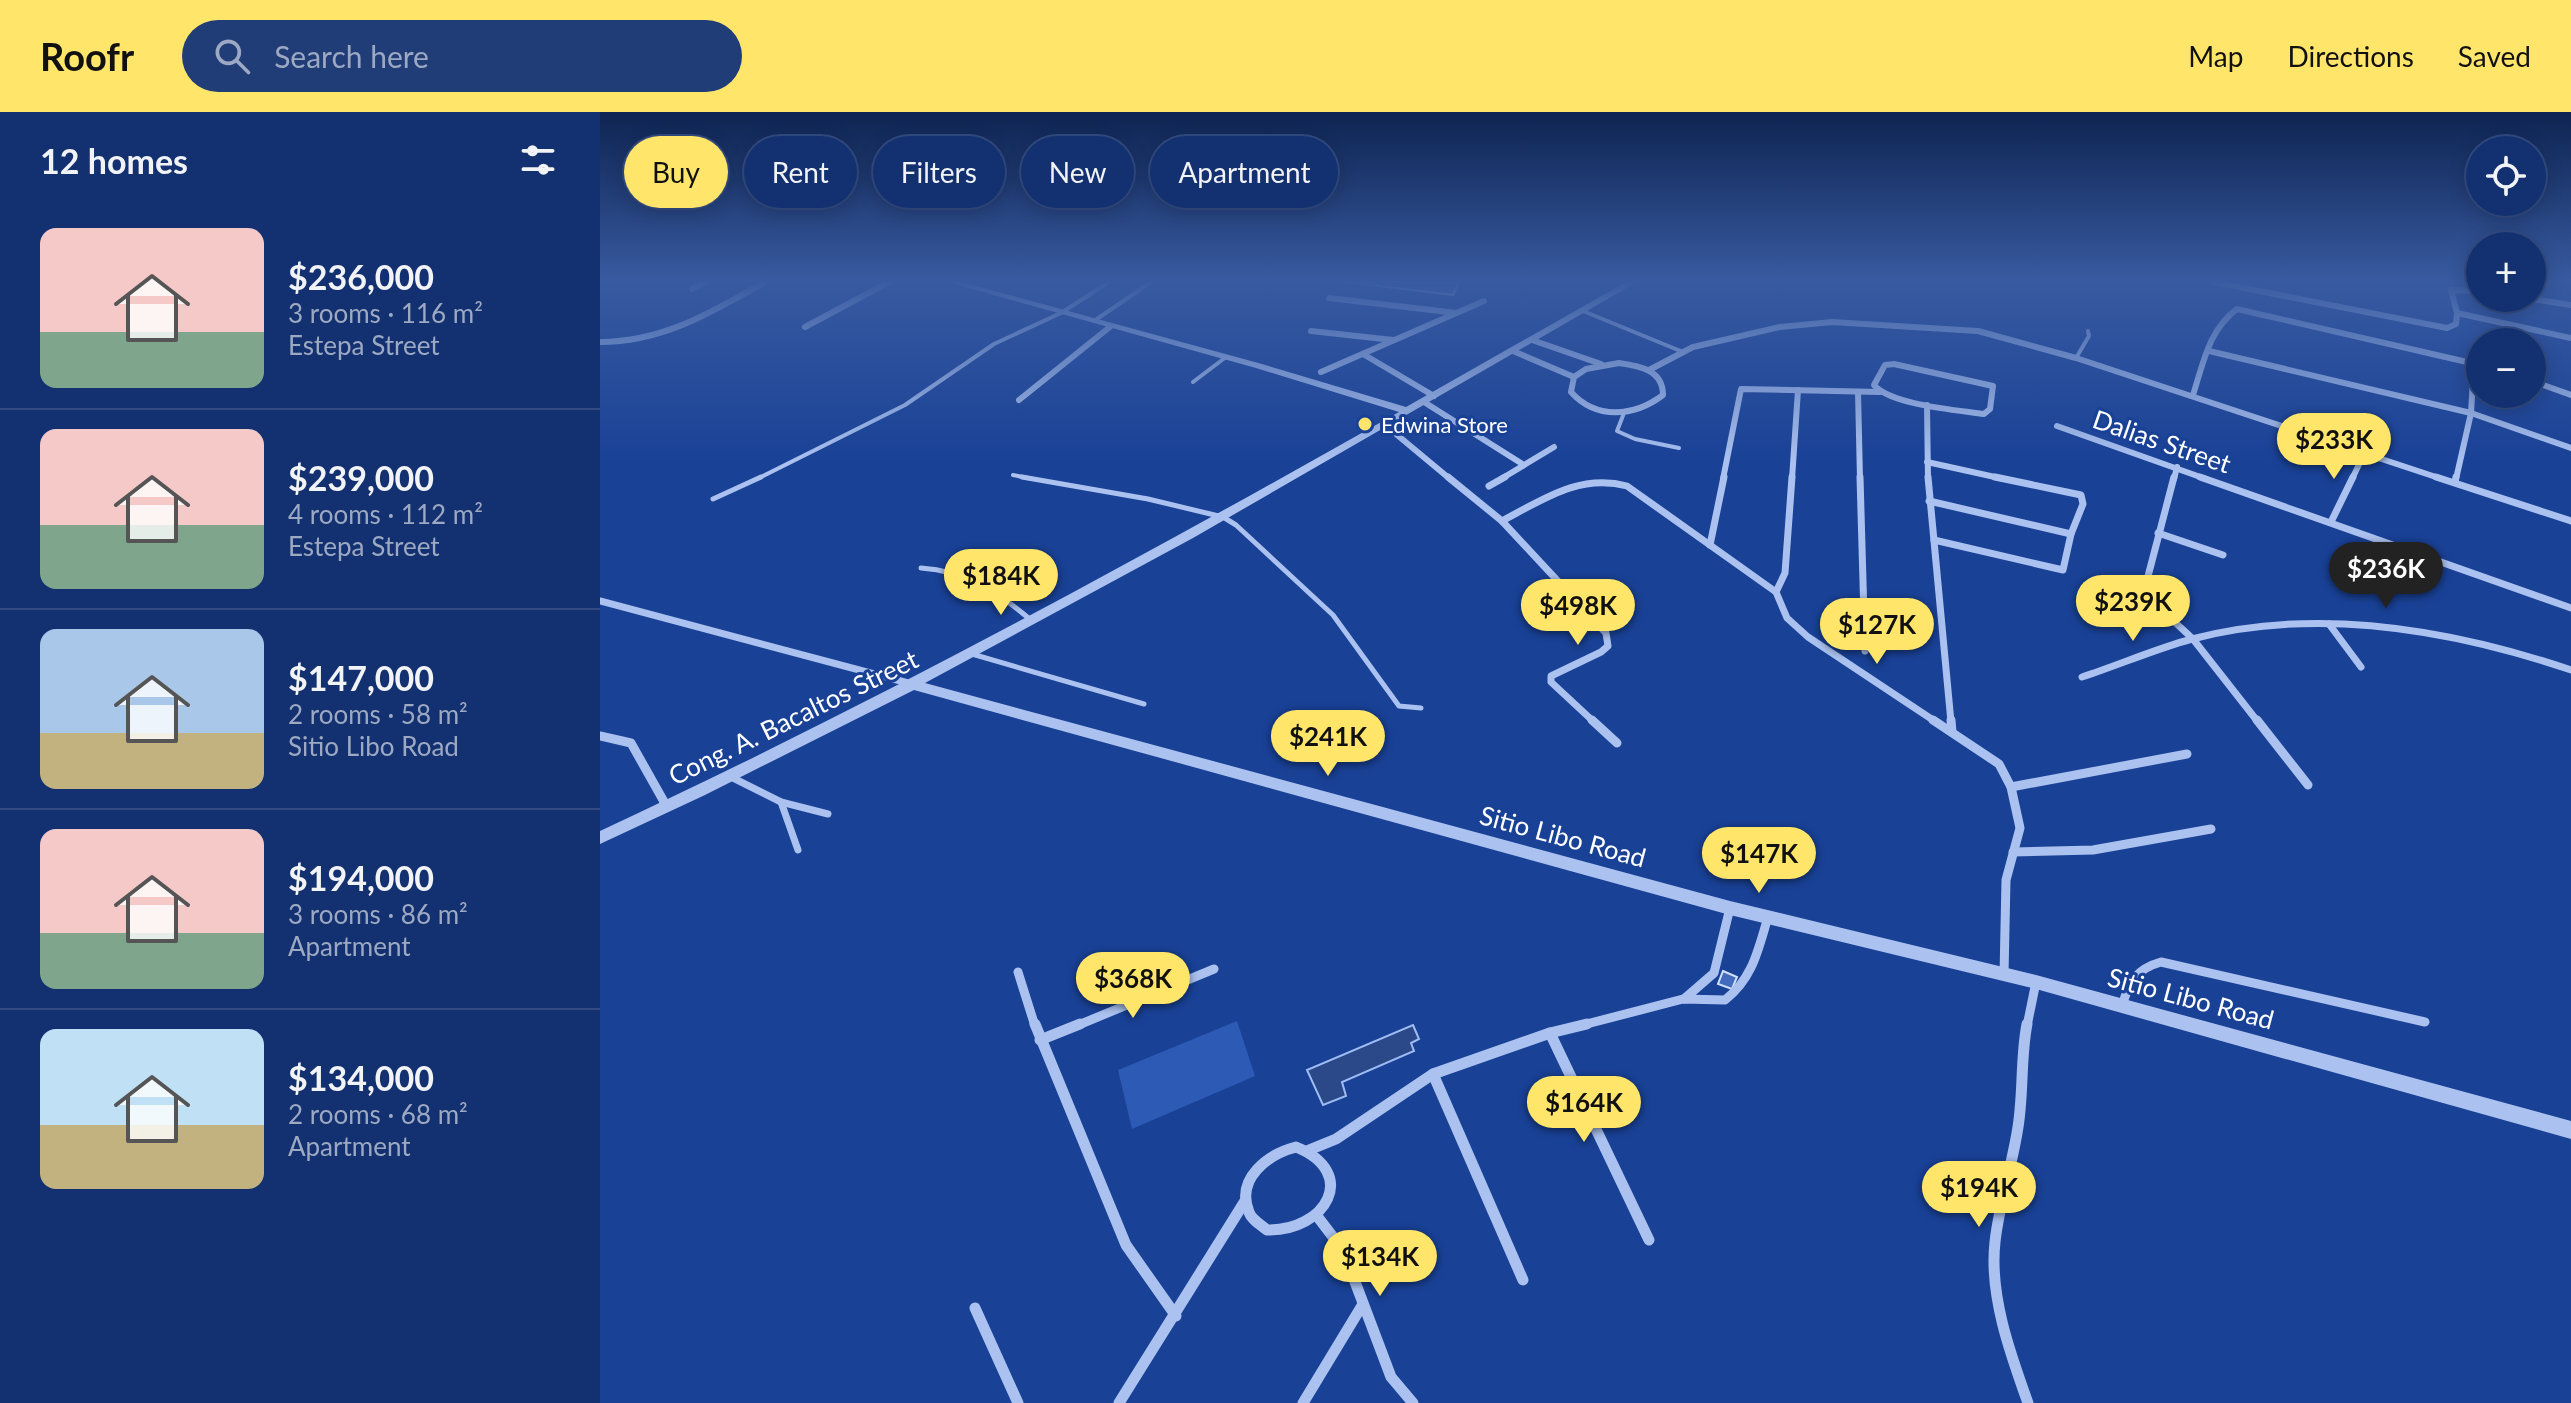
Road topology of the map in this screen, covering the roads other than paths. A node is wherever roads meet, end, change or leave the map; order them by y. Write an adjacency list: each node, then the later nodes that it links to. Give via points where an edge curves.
1 (998, 342): 50 (lane, via 905,405)
2 (1091, 342): 32 (street)
3 (1171, 342): 17 (street)
4 (1389, 342): 16 (street)
5 (1528, 342): 13 (street, Cong. A. Bacaltos Street)
6 (1539, 342): 20 (street)
7 (1659, 342): 15 (lane)
8 (1721, 342): 15 (street)
9 (2019, 342): 18 (street)
10 (2085, 342): 18 (lane)
11 (2213, 342): 14 (street)
12 (2382, 342): 19 (street)
13 (1513, 351): 23 (street); 31 (street, Cong. A. Bacaltos Street)
14 (2209, 351): 29 (street); 37 (street)
15 (1683, 352): 21 (street)
16 (1363, 354): 22 (street); 31 (street)
17 (1226, 357): 24 (lane); 35 (street)
18 (2076, 358): 29 (street)
19 (2466, 361)
20 (1602, 364): 21 (street); 23 (street)
21 (1649, 370): 36 (street, via 1659,377 1663,395 1641,410)
22 (1321, 372)
23 (1574, 377): 36 (street, via 1571,392 1585,405)
24 (1193, 382)
25 (2546, 386): 30 (street)
26 (1798, 390): 27 (street); 59 (street, via 1741,389); 62 (street, via 1785,573)
27 (1858, 392): 28 (street); 68 (street)
28 (1880, 392): 33 (street); 33 (street, via 1874,385 1885,365 1894,364 1993,386 1990,409 1984,414)
29 (2193, 395): 43 (street)
30 (2571, 395)
31 (1429, 399): 35 (street, Cong. A. Bacaltos Street); 45 (street)
32 (1019, 400)
33 (1927, 405): 44 (street)
34 (2472, 408): 37 (street)
35 (1408, 411): 38 (street, Cong. A. Bacaltos Street)
36 (1624, 413): 41 (lane, via 1617,431)
37 (2471, 413): 42 (street); 48 (street)
38 (1384, 424): 52 (street, Cong. A. Bacaltos Street); 53 (street)
39 (2057, 426): 46 (street, Dalias Street)
40 (1554, 447): 45 (street)
41 (1679, 448)
42 (2571, 448)
43 (2364, 454): 48 (street); 55 (street)
44 (1927, 462): 51 (street); 57 (street, via 2081,495 2083,504)
45 (1524, 465): 49 (street)
46 (2177, 467): 55 (street, Dalias Street); 56 (street)
47 (1013, 475): 52 (lane)
48 (2455, 482): 54 (street)
49 (1489, 486)
50 (713, 499)
51 (1929, 501): 57 (street); 58 (street)
52 (1223, 517): 65 (street, Cong. A. Bacaltos Street); 75 (lane, via 1333,615 1399,706)
53 (1502, 521): 59 (street, via 1569,488 1611,479); 78 (street, via 1606,633 1608,646 1597,657 1556,671 1551,682)
54 (2571, 521)
55 (2331, 522): 64 (street, Dalias Street)
56 (2158, 533): 60 (street); 67 (street, via 2147,580 2152,601)
57 (2071, 534): 58 (street, via 2063,570)
58 (1934, 540): 76 (street)
59 (1710, 545): 62 (street)
60 (2223, 555)
61 (921, 568): 65 (lane, via 968,575 1004,595)
62 (1776, 592): 76 (street, via 1787,618 1808,637)
63 (600, 601): 73 (street)
64 (2571, 608)
65 (1032, 621): 69 (street, Cong. A. Bacaltos Street)
66 (2329, 624): 67 (street, via 2250,628); 70 (street); 71 (street, via 2367,623 2470,641)
67 (2193, 639): 72 (street); 81 (street)
68 (1865, 651)
69 (972, 654): 73 (street, Cong. A. Bacaltos Street); 74 (lane)
70 (2361, 667)
71 (2571, 670)
72 (2082, 677)
73 (914, 685): 80 (street, Cong. A. Bacaltos Street); 90 (street, Sitio Libo Road)
74 (1144, 704)
75 (1421, 708)
76 (1952, 732): 82 (street, via 1999,764)
77 (600, 736): 84 (street, via 631,743)
78 (1617, 743)
79 (2187, 754): 82 (street)
80 (731, 777): 83 (lane); 84 (street, Cong. A. Bacaltos Street)
81 (2308, 785)
82 (2011, 787): 89 (street, via 2020,828)
83 (781, 802): 85 (lane); 88 (lane)
84 (667, 807): 87 (street, Cong. A. Bacaltos Street)
85 (828, 814)
86 (2211, 829): 89 (street, via 2093,850)
87 (600, 838)
88 (798, 850)
89 (2013, 852): 94 (street, via 2006,880)
90 (1730, 908): 91 (street, Sitio Libo Road); 96 (street, via 1714,973)
91 (1773, 919): 94 (street, Sitio Libo Road); 96 (street, via 1740,988 1725,1000)
92 (1214, 969): 100 (street)
93 (1018, 972): 100 (street)
94 (2004, 975): 95 (street, Sitio Libo Road)
95 (2036, 982): 97 (street, Sitio Libo Road); 115 (street, via 2022,1049 2018,1130 1995,1242 1995,1276 2010,1352)
96 (1683, 999): 99 (street)
97 (2122, 1006): 98 (street, via 2131,975 2161,962); 102 (street, Sitio Libo Road)
98 (2425, 1022)
99 (1550, 1033): 101 (street); 106 (street)
100 (1040, 1040): 110 (street, via 1126,1245)
101 (1433, 1074): 103 (street, via 1336,1139); 107 (street)
102 (2571, 1130)
103 (1309, 1150): 104 (street, via 1283,1149 1260,1163 1246,1187); 105 (street, via 1327,1165 1330,1177 1326,1204)
104 (1245, 1201): 105 (street, via 1256,1223 1279,1233); 110 (street)
105 (1317, 1216): 108 (street, via 1343,1250)
106 (1649, 1240)
107 (1523, 1280)
108 (1363, 1304): 113 (street); 114 (street, via 1391,1377)
109 (975, 1308): 111 (street)
110 (1176, 1316): 112 (street)
111 (1018, 1403)
112 (1119, 1403)
113 (1303, 1403)
114 (1413, 1403)
115 (2028, 1403)

